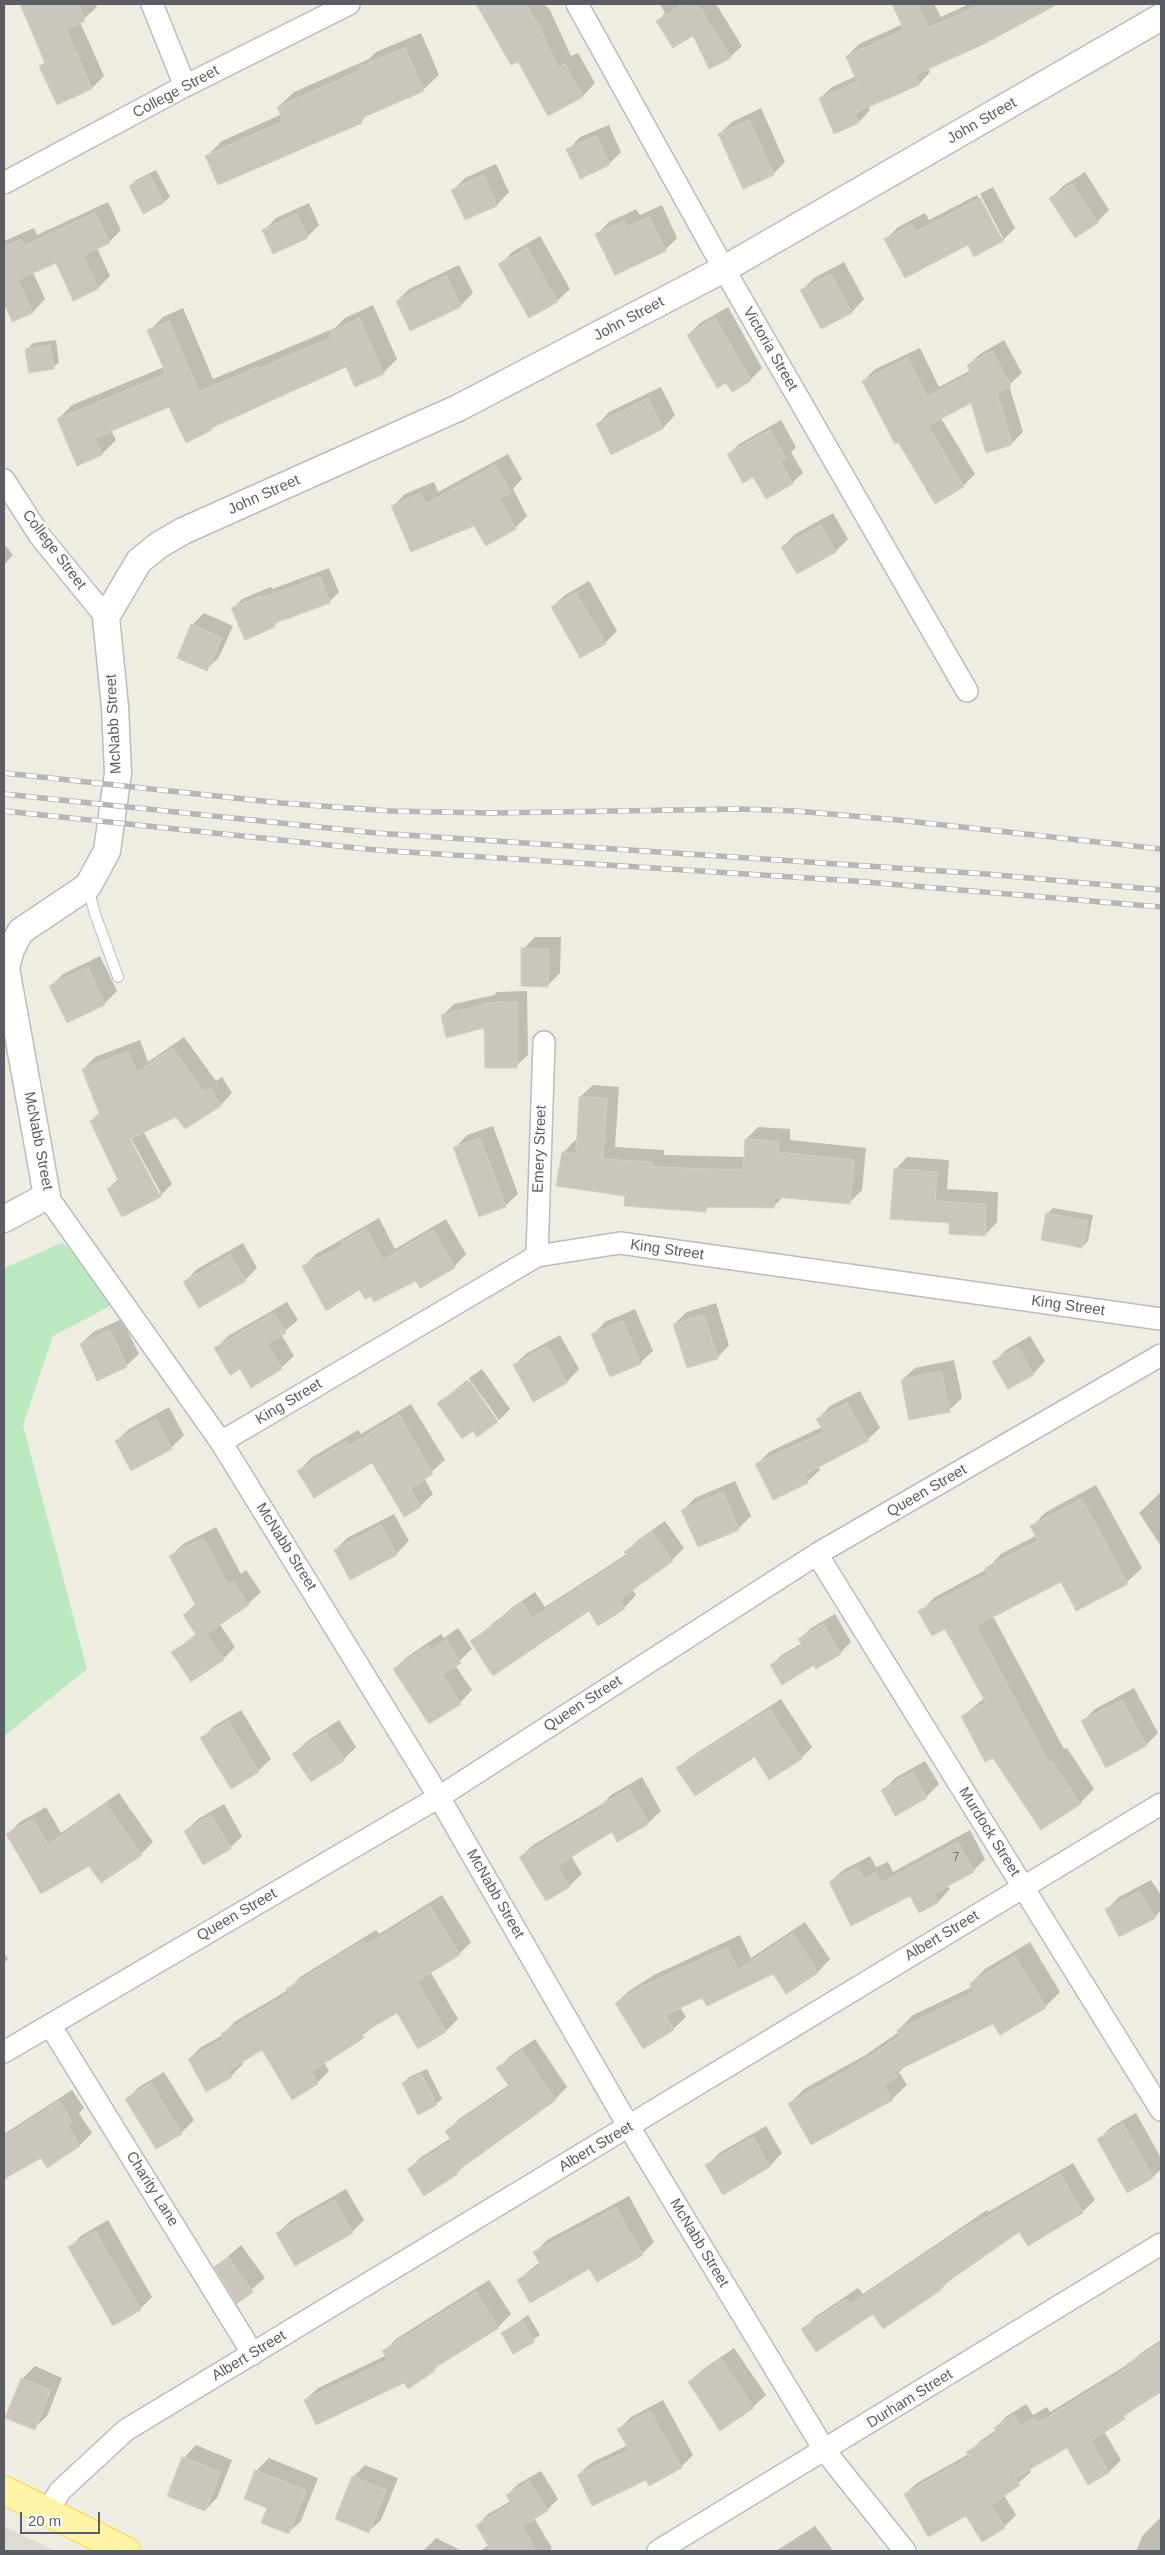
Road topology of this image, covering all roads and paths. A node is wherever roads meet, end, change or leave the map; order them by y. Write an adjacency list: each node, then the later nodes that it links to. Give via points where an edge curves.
1 (152, 4): 5 (street)
2 (349, 4): 5 (street, College Street)
3 (577, 4): 7 (street, Victoria Street)
4 (1161, 18): 7 (street, John Street)
5 (185, 86): 6 (street, College Street)
6 (4, 183)
7 (724, 269): 9 (street, John Street, via 458,408 159,545 139,561); 10 (street, Victoria Street)
8 (4, 480): 9 (street, College Street, via 40,536)
9 (106, 617): 11 (street, McNabb Street, via 118,773 107,851)
10 (967, 691)
11 (88, 886): 12 (lane); 14 (street, McNabb Street, via 21,931 10,950 6,968)
12 (118, 977)
13 (544, 1042): 16 (street, Emery Street)
14 (47, 1196): 15 (street); 19 (street, McNabb Street)
15 (4, 1219)
16 (537, 1256): 17 (street, King Street, via 620,1243); 19 (street, King Street)
17 (1161, 1319)
18 (1161, 1355): 20 (street, Queen Street)
19 (221, 1442): 21 (street, McNabb Street)
20 (817, 1554): 21 (street, Queen Street); 23 (street, Murdock Street)
21 (439, 1797): 24 (street, Queen Street); 27 (street, McNabb Street)
22 (1161, 1804): 23 (street, Albert Street)
23 (1023, 1886): 26 (street, Murdock Street); 27 (street, Albert Street)
24 (50, 2025): 25 (street, Queen Street); 29 (street, Charity Lane)
25 (4, 2052)
26 (1161, 2110)
27 (629, 2127): 29 (street, Albert Street); 30 (street, McNabb Street)
28 (1161, 2244): 30 (street, Durham Street)
29 (253, 2354): 32 (street, Albert Street, via 126,2430 60,2491)
30 (825, 2451): 34 (street, Durham Street); 35 (street, McNabb Street)
31 (4, 2490): 32 (main road)
32 (48, 2511): 33 (main road)
33 (126, 2551)
34 (658, 2551)
35 (905, 2551)

